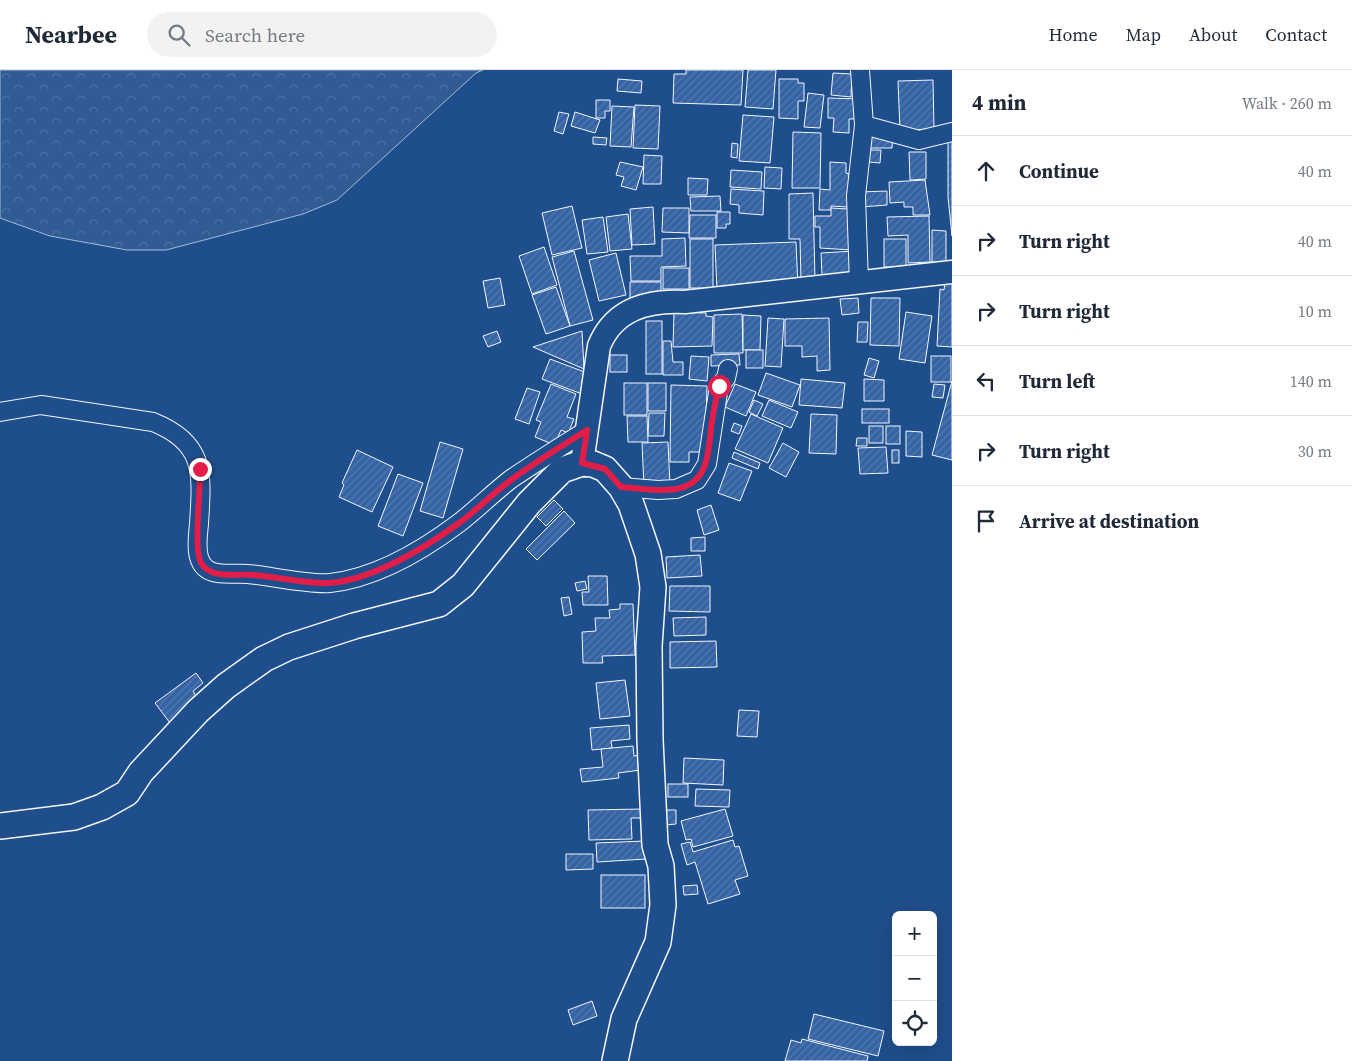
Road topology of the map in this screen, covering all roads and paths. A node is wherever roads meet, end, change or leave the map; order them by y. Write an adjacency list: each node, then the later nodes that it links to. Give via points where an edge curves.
1 (860, 70): 2 (street)
2 (864, 125): 3 (street, via 920,140); 5 (street, via 856,196)
3 (952, 132)
4 (952, 272): 5 (street)
5 (859, 284): 8 (street, via 685,302 667,301 642,306 620,317 606,329 599,346)
6 (728, 370): 10 (street, via 719,386 707,464 697,480 676,489)
7 (0, 412): 8 (street, via 41,405 153,422 169,429 196,454 200,469 198,548 206,569 224,574 329,583 391,564 418,549 459,523 511,480)
8 (587, 430): 9 (street)
9 (582, 463): 10 (main road, via 605,469); 11 (main road, via 562,470 529,503 463,585 439,604 354,626 289,647 264,659 198,711 141,772 127,793 74,817)
10 (621, 487): 12 (main road, via 631,504 648,554 652,588 648,646 650,740 655,846 661,866 662,905 658,942 624,1018)
11 (0, 826)
12 (616, 1061)

